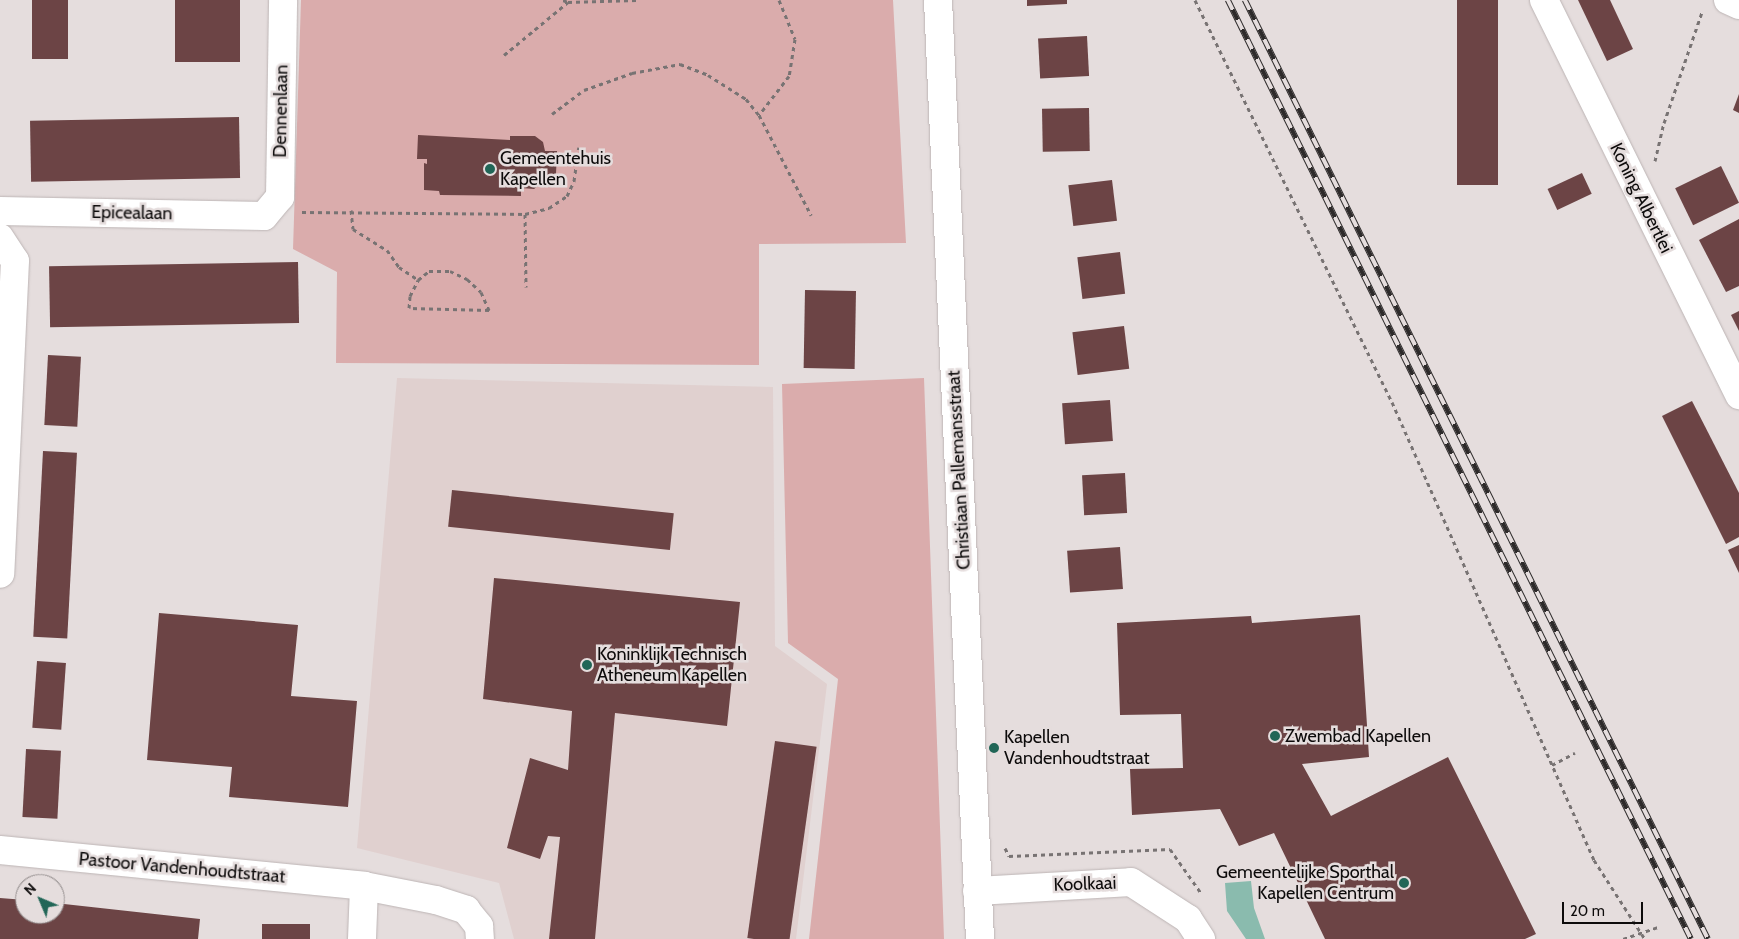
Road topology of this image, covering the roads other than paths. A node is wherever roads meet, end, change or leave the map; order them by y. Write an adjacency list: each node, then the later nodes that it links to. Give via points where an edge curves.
1 (283, 0): 7 (street, Dennenlaan, via 280,197)
2 (938, 0): 13 (street, Christiaan Pallemansstraat)
3 (1544, 0): 9 (street, Koning Albertlei)
4 (1716, 4): 5 (street)
5 (1739, 5)
6 (0, 211): 7 (street, Epicealaan)
7 (264, 216)
8 (0, 238): 10 (street, via 15,261)
9 (1739, 395)
10 (0, 574)
11 (0, 850): 12 (street, Pastoor Vandenhoudtstraat)
12 (364, 886): 14 (street); 15 (street, Pastoor Vandenhoudtstraat, via 436,900 466,910 479,926)
13 (977, 891): 16 (street, Christiaan Pallemansstraat); 17 (street, Koolkaai, via 1131,882 1188,919)
14 (362, 939)
15 (480, 939)
16 (980, 939)
17 (1202, 939)

